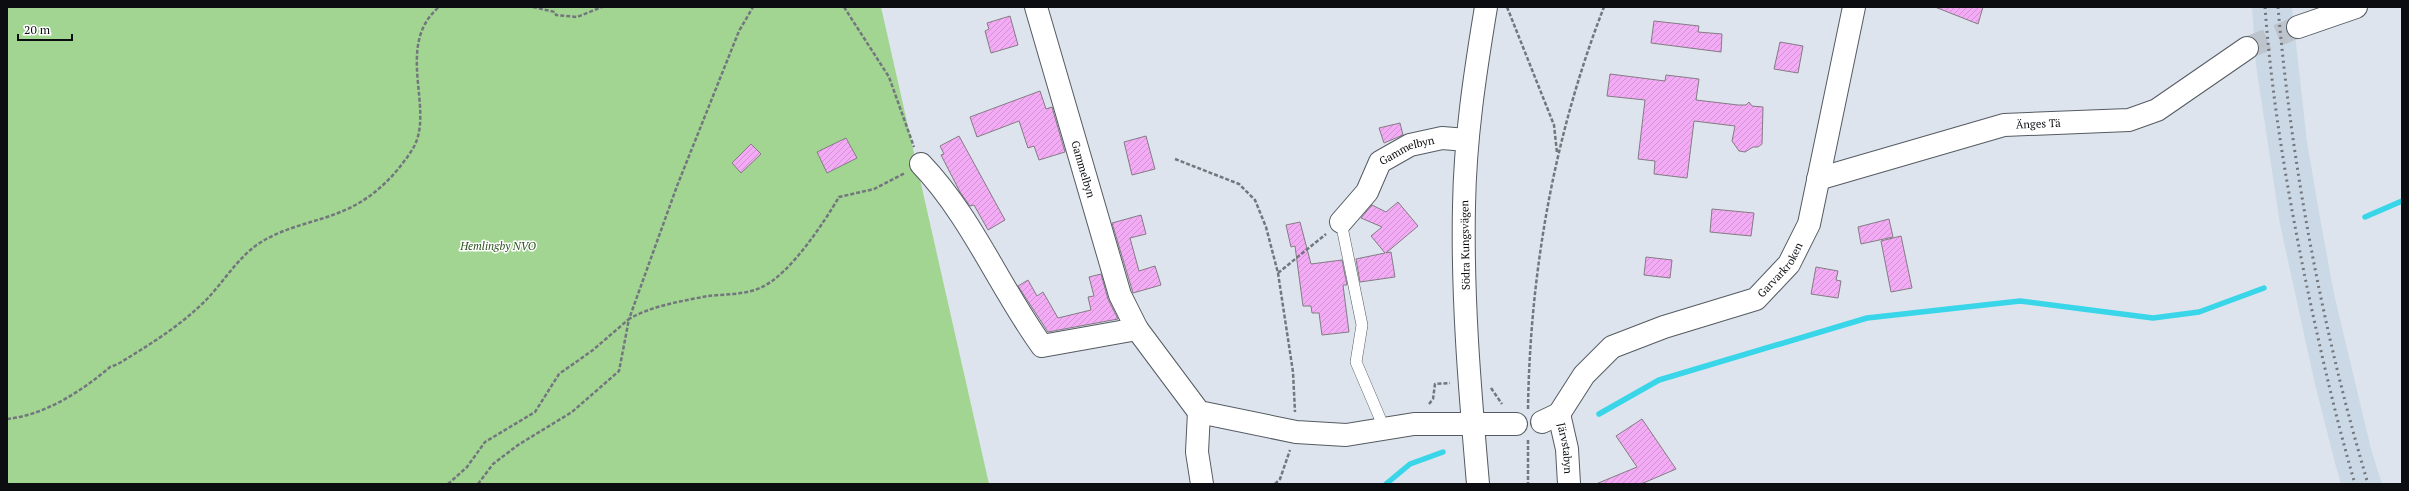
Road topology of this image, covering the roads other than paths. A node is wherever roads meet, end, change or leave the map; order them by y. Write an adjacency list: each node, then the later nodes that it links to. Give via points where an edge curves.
1 (1036, 7): 11 (street, Gammelbyn, via 1120,295)
2 (1854, 7): 9 (street, Garvarkroken)
3 (2356, 7): 5 (street)
4 (1494, 10): 7 (street, Södra Kungsvägen, via 1470,111)
5 (2298, 27)
6 (2247, 48): 9 (street, Änges Tä, via 2157,110 2129,120 2004,125)
7 (1467, 140): 10 (street, Gammelbyn, via 1442,138 1410,145 1380,162 1367,192); 14 (street, Södra Kungsvägen, via 1464,265)
8 (921, 164): 11 (street, via 934,178 968,228 1042,346)
9 (1818, 179): 13 (street, Garvarkroken, via 1809,224 1789,264 1756,299 1664,327 1612,347 1584,375)
10 (1341, 222): 15 (lane, via 1362,325 1356,362)
11 (1137, 329): 12 (street, Gammelbyn)
12 (1199, 412): 15 (street, via 1296,432 1346,435); 16 (street, via 1197,452)
13 (1530, 419): 14 (street); 18 (street, Järvstabyn, via 1567,449)
14 (1473, 423): 15 (street, via 1406,426); 17 (street, Södra Kungsvägen)
15 (1384, 430)
16 (1202, 484)
17 (1478, 484)
18 (1569, 484)

